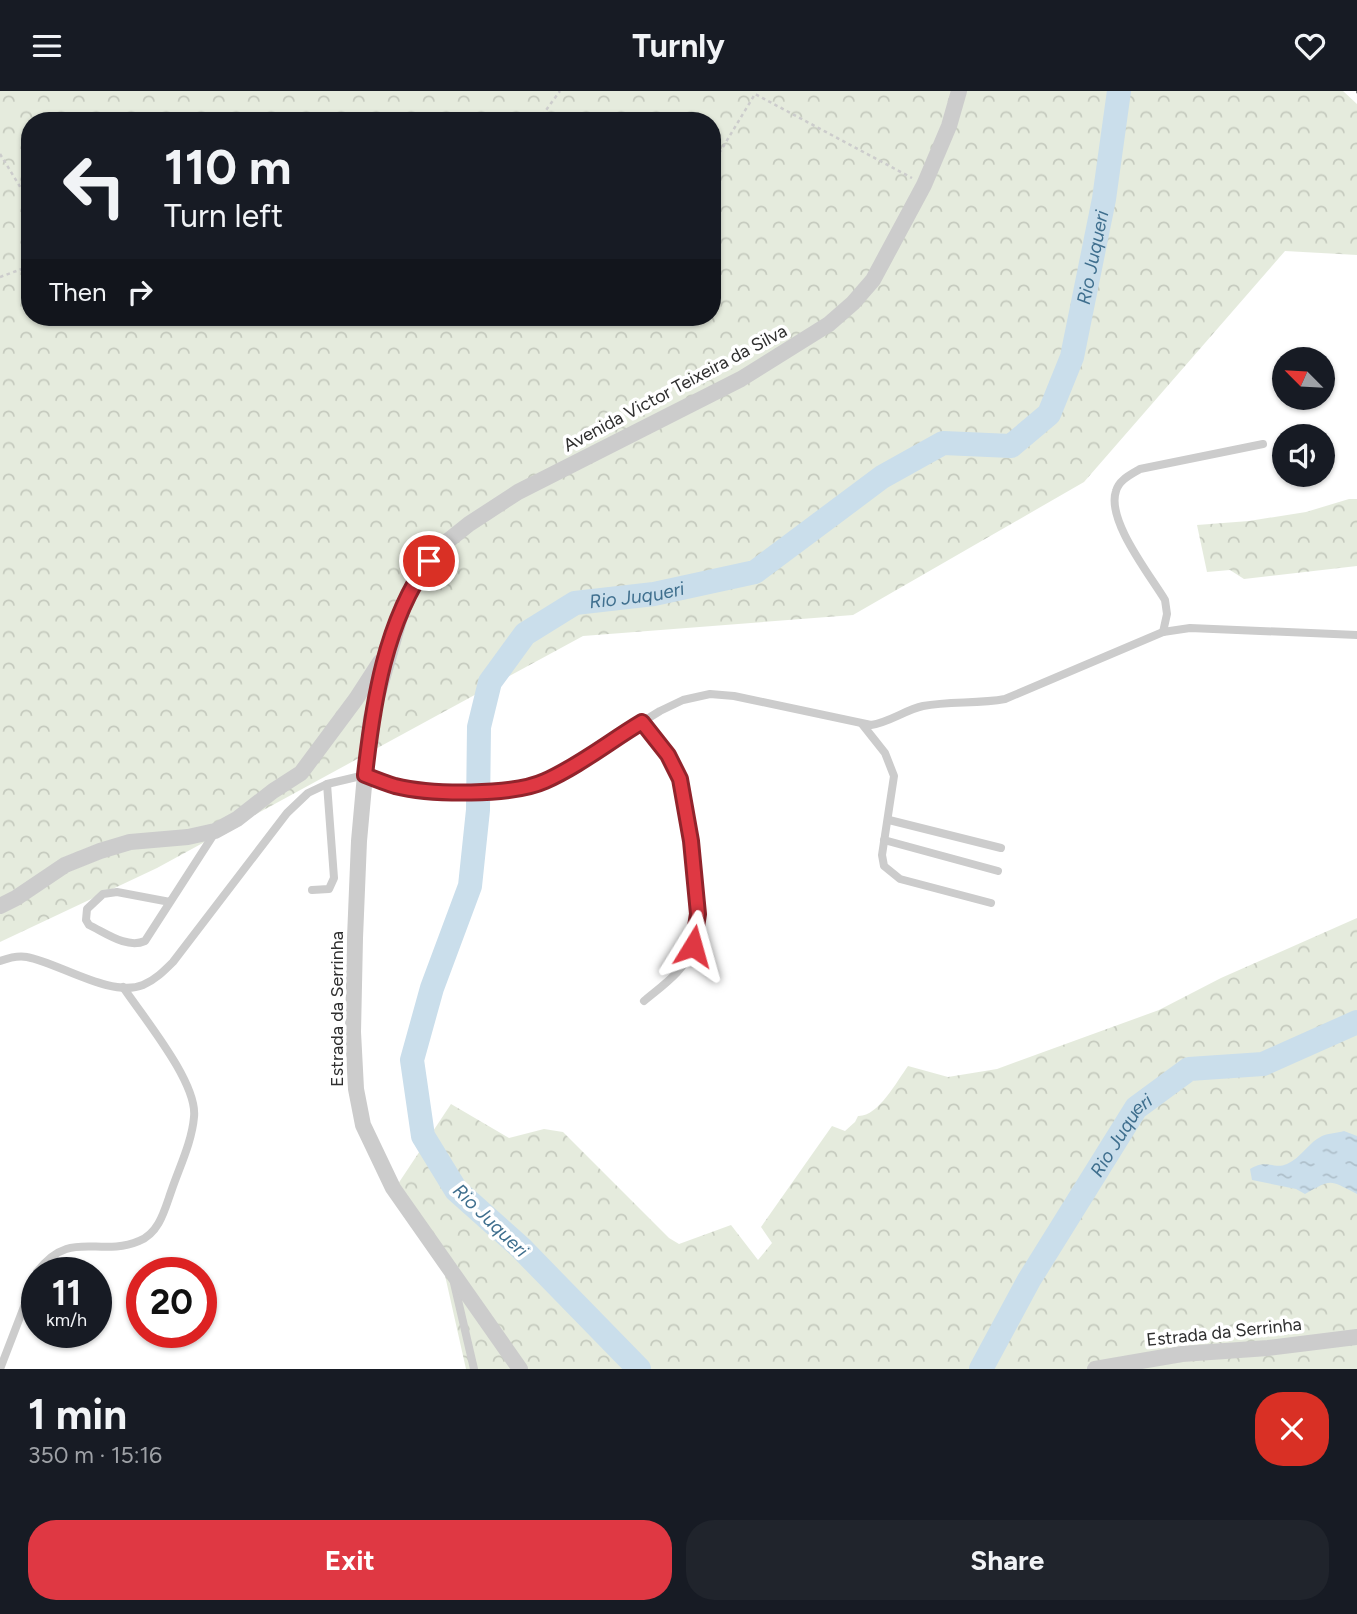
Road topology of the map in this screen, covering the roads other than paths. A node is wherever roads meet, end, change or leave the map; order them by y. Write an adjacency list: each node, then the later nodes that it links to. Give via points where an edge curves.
1 (958, 91): 5 (street, Avenida Victor Teixeira da Silva, via 949,127 924,185 873,280 853,303 820,330 741,379 518,492 468,524 439,548 420,574)
2 (1263, 444): 3 (lane, via 1140,469 1116,489 1113,505 1119,525 1166,600)
3 (1163, 632): 4 (lane, via 1190,628); 7 (lane, via 1005,699 926,706 880,724)
4 (1357, 635)
5 (390, 645): 8 (street); 9 (street, Estrada da Serrinha, via 371,718)
6 (642, 722): 7 (lane, via 683,700 710,694); 9 (lane, via 559,773 517,790 411,789); 23 (lane, via 680,779 698,914 693,946 679,971)
7 (862, 724): 12 (lane, via 885,753 894,776)
8 (301, 773): 11 (lane); 13 (street)
9 (365, 775): 10 (lane); 25 (street, Estrada da Serrinha, via 353,1032 358,1101 363,1125 394,1188)
10 (327, 784): 11 (lane); 17 (lane, via 334,878 329,888)
11 (308, 793): 22 (lane, via 260,845 173,962 158,977)
12 (889, 820): 14 (lane); 15 (lane)
13 (215, 831): 18 (lane); 20 (street, via 130,842 100,851 65,865)
14 (884, 840): 16 (lane); 19 (lane, via 884,866 900,879)
15 (1000, 848)
16 (998, 871)
17 (312, 890)
18 (170, 902): 18 (lane, via 145,940 136,945 86,920 87,909 106,893)
19 (991, 903)
20 (0, 906)
21 (0, 961): 22 (lane, via 24,956)
22 (123, 988): 24 (lane, via 194,1102 188,1140 161,1220 141,1241 63,1248)
23 (644, 1001)
24 (49, 1257)
25 (450, 1266): 29 (lane); 30 (street, Estrada da Serrinha)
26 (21, 1314): 28 (lane)
27 (1357, 1337): 31 (street, Estrada da Serrinha, via 1182,1354)
28 (0, 1369)
29 (474, 1369)
30 (520, 1369)
31 (1095, 1369)

